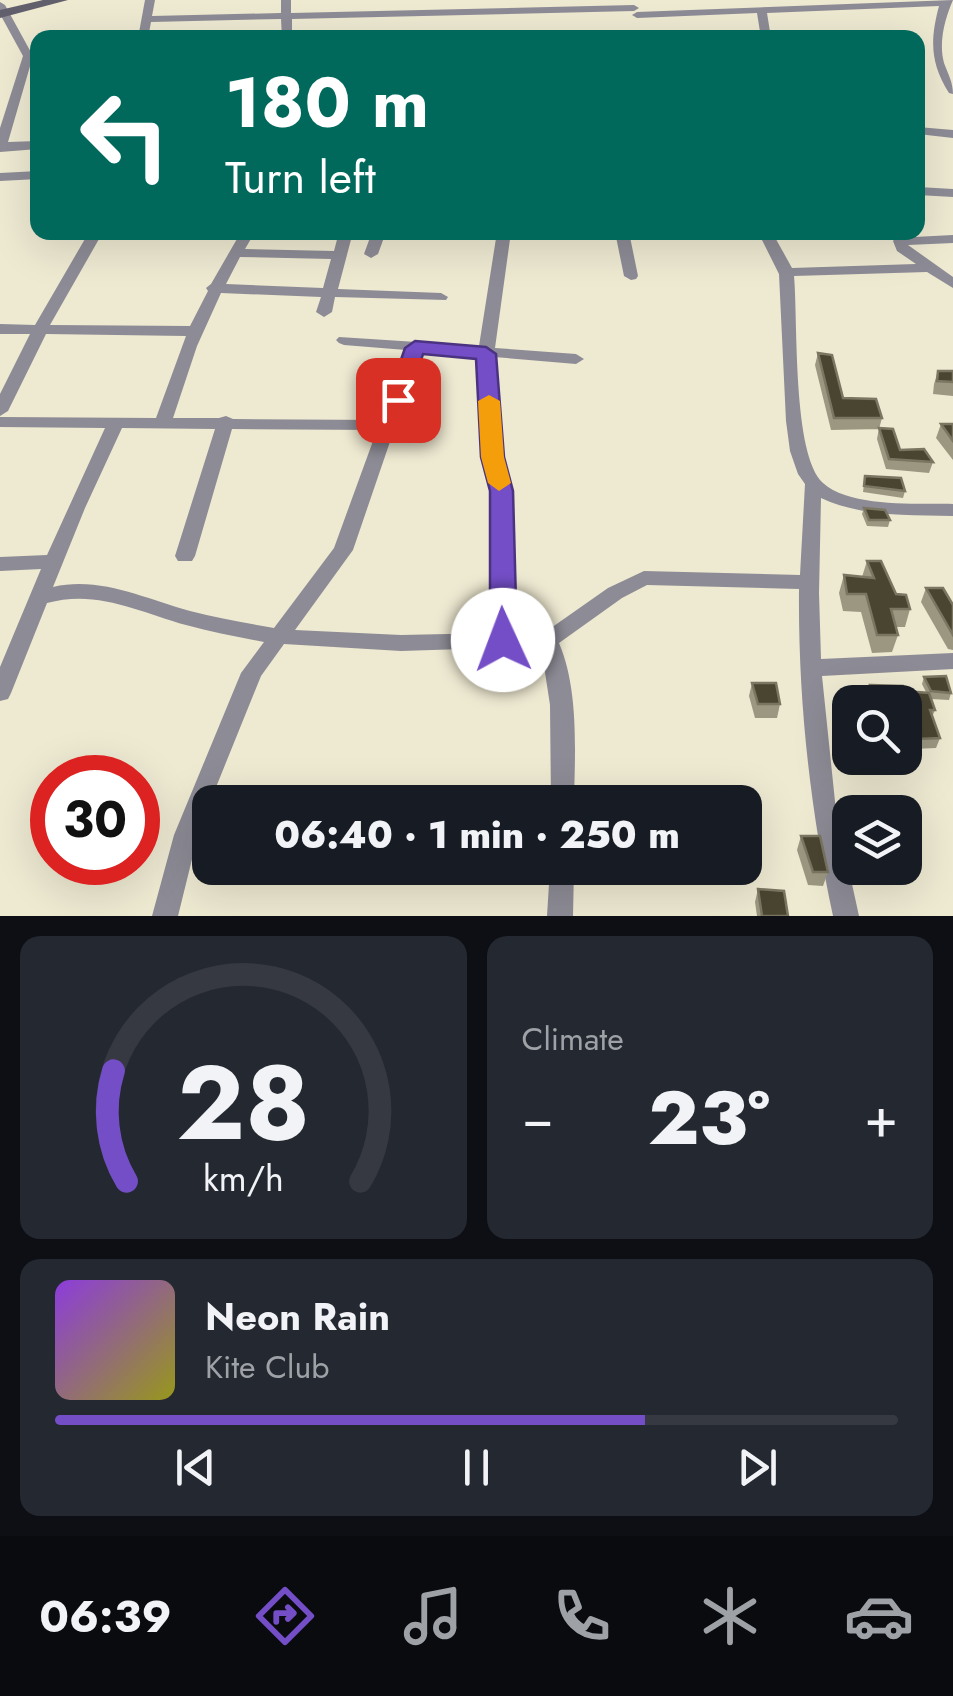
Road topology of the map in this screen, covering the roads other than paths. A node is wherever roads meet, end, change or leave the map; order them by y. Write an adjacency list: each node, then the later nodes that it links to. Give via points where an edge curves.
1 (61, 0): 9 (street)
2 (150, 0): 13 (street)
3 (286, 0): 12 (street)
4 (704, 0): 11 (street)
5 (949, 3): 10 (street); 17 (street)
6 (408, 6): 7 (street); 12 (street)
7 (488, 6): 8 (street)
8 (633, 8): 11 (street)
9 (2, 10): 19 (street)
10 (762, 13): 11 (street); 16 (street)
11 (712, 14)
12 (286, 17): 13 (street); 15 (street)
13 (148, 19): 14 (street)
14 (145, 30)
15 (287, 30)
16 (765, 30)
17 (934, 44): 18 (street); 20 (street)
18 (925, 45)
19 (30, 59)
20 (937, 61): 21 (street); 23 (street)
21 (953, 61)
22 (30, 67): 24 (street)
23 (953, 91)
24 (4, 126): 28 (street)
25 (925, 132): 26 (street)
26 (953, 134)
27 (30, 145): 28 (street)
28 (0, 147)
29 (30, 175): 30 (street)
30 (0, 177)
31 (925, 191): 32 (street)
32 (953, 193)
33 (953, 239): 44 (street, via 900,241)
34 (91, 240): 52 (street)
35 (243, 240): 41 (street)
36 (344, 240): 43 (street)
37 (376, 240): 42 (street)
38 (503, 240): 57 (street)
39 (624, 240): 46 (street)
40 (769, 240): 45 (street)
41 (236, 253): 43 (street); 48 (street)
42 (371, 254)
43 (339, 255): 49 (street)
44 (929, 268): 45 (street); 47 (street)
45 (786, 272): 65 (street, via 796,438)
46 (631, 276)
47 (953, 284)
48 (214, 288): 49 (street); 54 (street)
49 (329, 292): 50 (street); 51 (street)
50 (441, 297)
51 (324, 312)
52 (41, 328): 53 (street); 54 (street); 59 (street)
53 (0, 329)
54 (195, 331): 60 (street)
55 (344, 340): 56 (street)
56 (415, 348): 57 (street); 64 (street)
57 (486, 354): 58 (street); 73 (street, via 492,457 502,491)
58 (576, 359)
59 (0, 411)
60 (164, 420): 61 (street); 62 (street)
61 (117, 421): 63 (street); 68 (street)
62 (226, 421): 64 (street); 67 (street)
63 (0, 422)
64 (389, 426): 72 (street, via 343,550)
65 (814, 485): 66 (street, via 856,501); 70 (street)
66 (953, 510)
67 (185, 556)
68 (54, 561): 69 (street); 71 (street)
69 (0, 564)
70 (806, 582): 74 (street, via 644,578); 76 (street)
71 (40, 598): 72 (street, via 59,590 100,593); 77 (street)
72 (276, 637): 73 (street, via 390,646); 80 (street, via 252,673 186,834)
73 (503, 640): 74 (street)
74 (542, 644): 78 (street, via 552,648 560,695)
75 (953, 661): 76 (street)
76 (812, 668): 82 (street, via 831,856)
77 (0, 693)
78 (563, 785)
79 (561, 885): 81 (street)
80 (164, 916)
81 (560, 916)
82 (846, 916)

